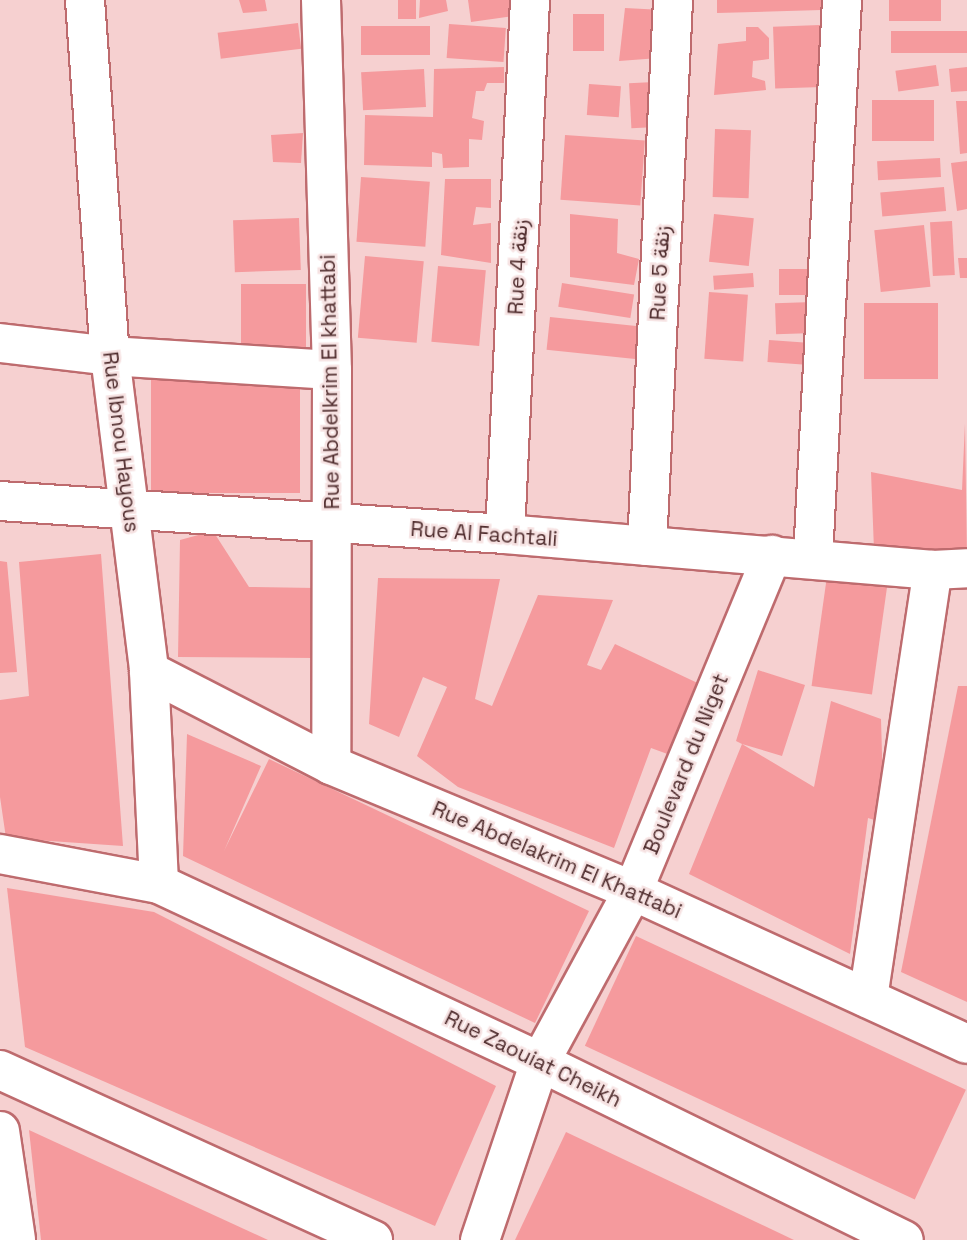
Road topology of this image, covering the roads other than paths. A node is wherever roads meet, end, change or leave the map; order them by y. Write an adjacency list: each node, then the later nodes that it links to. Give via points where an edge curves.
1 (85, 0): 7 (street, Rue Ibnou Hayous)
2 (320, 0): 8 (street, Rue Abdelkrim El khattabi)
3 (530, 0): 12 (street, Rue 4 زنقة)
4 (673, 0): 13 (street, Rue 5 زنقة)
5 (842, 0): 15 (street)
6 (0, 343): 7 (street)
7 (110, 356): 8 (street); 10 (street, Rue Ibnou Hayous)
8 (332, 370): 11 (street, Rue Abdelkrim El khattabi)
9 (0, 501): 10 (street, Rue Al Fachtali)
10 (130, 507): 11 (street, Rue Al Fachtali); 17 (street, Rue Ibnou Hayous)
11 (332, 524): 12 (street, Rue Al Fachtali); 18 (street, Rue Abdelkrim El khattabi)
12 (505, 534): 13 (street, Rue Al Fachtali)
13 (647, 546): 14 (street, Rue Al Fachtali)
14 (772, 555): 15 (street, Rue Al Fachtali); 21 (street, Boulevard du Niget)
15 (813, 558): 16 (street, Rue Al Fachtali)
16 (950, 569): 22 (street)
17 (149, 671): 18 (street, Rue Abdelakrim El Khattabi); 20 (street, Rue Ibnou Hayous)
18 (331, 765): 21 (street, Rue Abdelakrim El Khattabi)
19 (0, 855): 20 (street, Rue Zaouiat Cheikh)
20 (159, 884): 24 (street, Rue Zaouiat Cheikh)
21 (633, 891): 22 (street, Rue Abdelakrim El Khattabi); 24 (street, Boulevard du Niget)
22 (868, 998): 23 (street, Rue Abdelakrim El Khattabi)
23 (967, 1044)
24 (540, 1062): 29 (street, Boulevard du Niget); 30 (street, Rue Zaouiat Cheikh)
25 (0, 1070): 28 (street)
26 (1, 1140): 27 (street)
27 (16, 1240)
28 (373, 1240)
29 (480, 1240)
30 (904, 1240)

